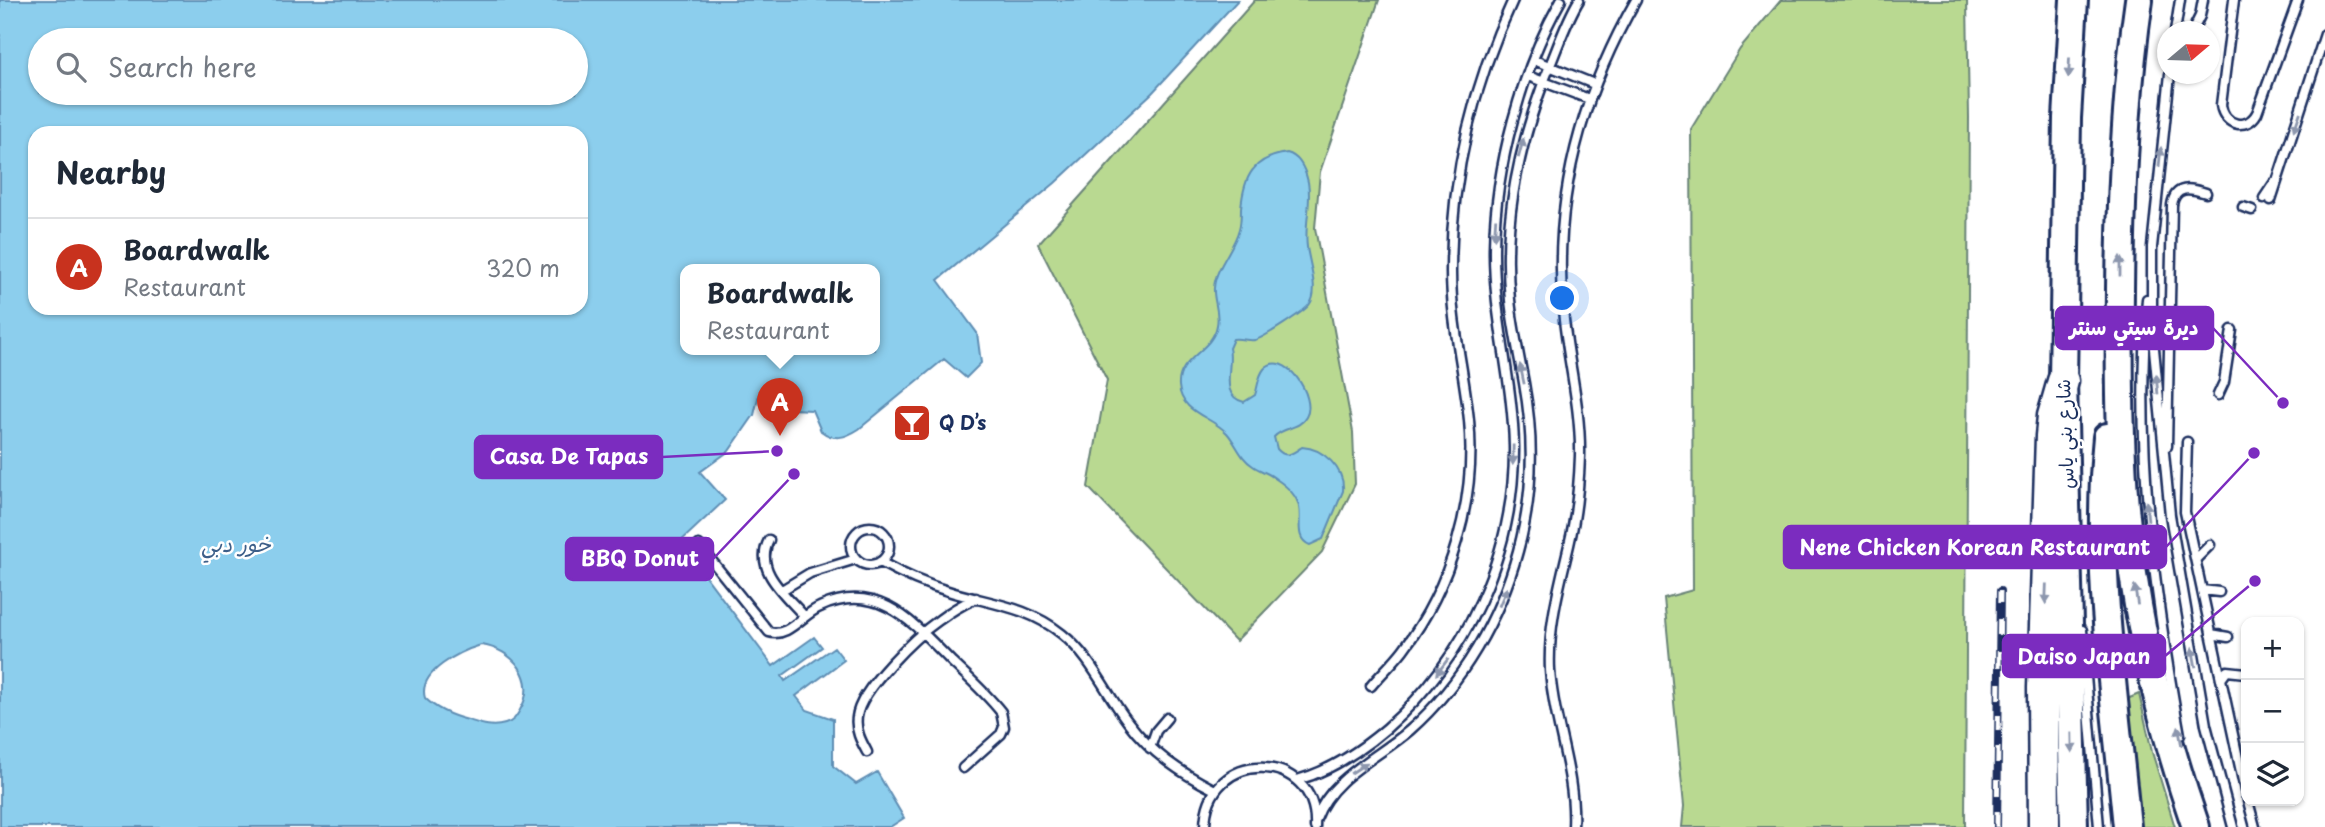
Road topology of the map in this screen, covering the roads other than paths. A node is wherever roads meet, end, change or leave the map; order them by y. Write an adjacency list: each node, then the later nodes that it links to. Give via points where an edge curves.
1 (1513, 0): 55 (lane, via 1480,80 1467,128 1452,226 1454,325 1469,422 1470,470 1463,518 1429,609 1403,650)
2 (1561, 0): 14 (lane)
3 (1578, 0): 15 (lane)
4 (1636, 0): 18 (lane)
5 (2074, 0): 30 (main road, شارع بني ياس, one-way to 30, via 2067,118)
6 (2139, 0): 29 (main road, one-way to 6, via 2127,114)
7 (2180, 0): 11 (lane)
8 (2203, 0): 12 (lane)
9 (2234, 0): 10 (lane, via 2221,105 2225,118 2243,125 2257,113)
10 (2298, 0)
11 (2177, 21)
12 (2198, 21)
13 (2325, 34): 21 (lane)
14 (1534, 60): 15 (lane); 16 (lane)
15 (1549, 66): 17 (lane); 18 (lane)
16 (1528, 76): 17 (lane); 33 (lane, one-way to 33, via 1504,155 1494,247 1495,293)
17 (1543, 82): 22 (lane); 32 (lane, one-way to 17, via 1510,298 1508,252 1518,161)
18 (1594, 84): 22 (lane)
19 (2169, 84): 27 (lane, one-way to 19)
20 (2300, 88): 21 (lane)
21 (2305, 98): 24 (lane, one-way to 24)
22 (1588, 99): 68 (lane, via 1567,186 1562,230 1564,320 1578,409 1577,499 1549,645 1554,702 1570,774)
23 (2206, 193): 36 (lane, via 2185,188 2173,196)
24 (2268, 199)
25 (2243, 207): 26 (lane)
26 (2252, 210)
27 (2152, 247): 36 (lane, one-way to 27, via 2152,328); 58 (lane, one-way to 27, via 2153,577 2146,494 2144,343)
28 (2232, 330): 31 (lane)
29 (2120, 335): 72 (main road, via 2103,493 2106,601); 73 (main road, one-way to 29, via 2166,734 2131,565 2121,451)
30 (2063, 381): 35 (main road, شارع بني ياس); 69 (highway, one-way to 69, via 2051,436)
31 (2218, 395)
32 (1530, 426): 33 (lane); 66 (lane, one-way to 32, via 1320,807 1336,786 1397,741 1442,698 1488,628 1519,551 1530,478)
33 (1513, 427): 63 (lane, one-way to 63, via 1507,522 1470,625 1412,703 1377,736 1335,765)
34 (2188, 442): 41 (lane, via 2185,512)
35 (2066, 470): 46 (lane); 70 (main road, شارع بني ياس, one-way to 70)
36 (2166, 488): 74 (lane, one-way to 36, via 2206,724)
37 (769, 540): 43 (lane, via 764,564)
38 (699, 545): 48 (lane, via 769,632 782,633)
39 (2210, 545): 41 (lane)
40 (856, 559): 42 (lane, via 867,565); 42 (lane, via 852,540 860,530 873,527 884,533 889,545); 43 (lane, via 810,573)
41 (2196, 559): 44 (lane)
42 (880, 562): 47 (lane, via 927,584)
43 (782, 590): 48 (lane)
44 (2202, 590): 45 (lane); 51 (lane)
45 (2219, 592)
46 (2078, 595)
47 (976, 598): 50 (lane); 57 (lane, via 1021,610 1061,633 1094,667 1129,724)
48 (804, 616): 50 (lane, via 833,602 865,599 896,610)
49 (2081, 623): 71 (lane)
50 (923, 632): 59 (lane, via 868,690 861,704 857,729); 61 (lane, via 997,706 1004,719 996,740)
51 (2211, 634): 52 (lane); 54 (lane)
52 (2228, 637)
53 (2241, 672): 54 (lane, via 2227,671)
54 (2221, 679): 62 (lane)
55 (1371, 686)
56 (1167, 718): 57 (lane)
57 (1150, 748): 64 (lane)
58 (2183, 749)
59 (867, 752)
60 (2185, 762): 73 (lane)
61 (963, 768)
62 (2241, 772)
63 (1297, 780): 64 (lane, via 1273,768 1247,768); 66 (lane, via 1313,805)
64 (1215, 790): 67 (lane)
65 (2250, 806): 75 (lane)
66 (1316, 823)
67 (1205, 827)
68 (1573, 827)
69 (2044, 827)
70 (2074, 827)
71 (2099, 827)
72 (2127, 827)
73 (2197, 827)
74 (2233, 827)
75 (2256, 827)

